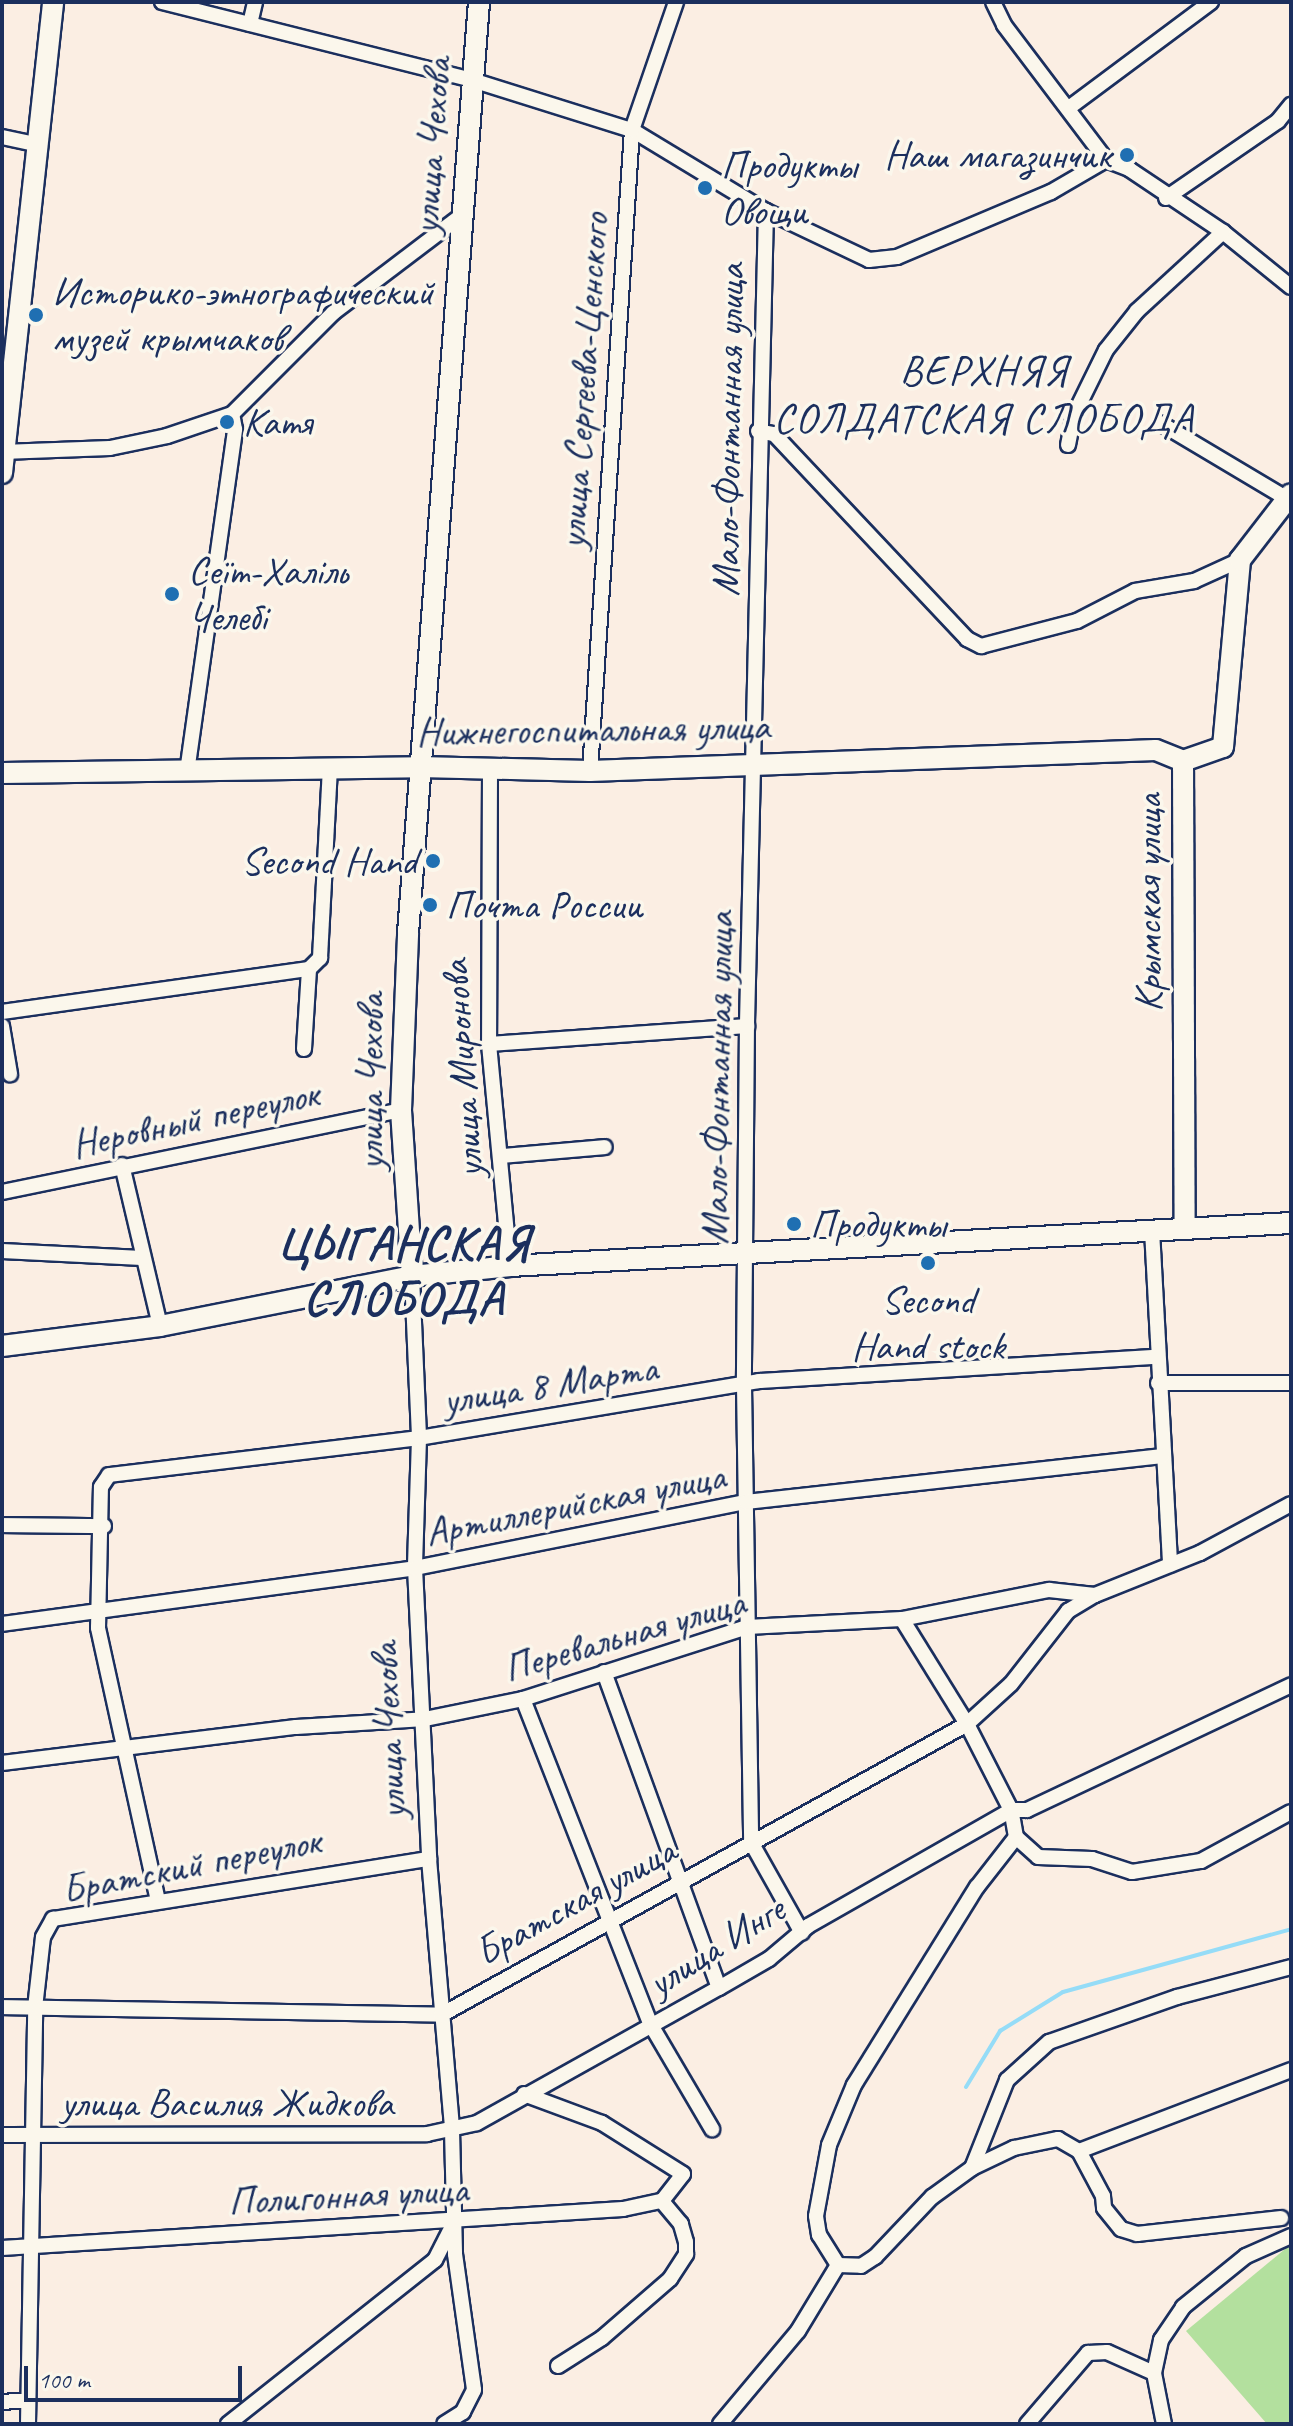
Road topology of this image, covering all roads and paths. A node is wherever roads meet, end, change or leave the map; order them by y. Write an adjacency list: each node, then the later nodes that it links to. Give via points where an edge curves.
1 (53, 2): 14 (main road)
2 (162, 2): 8 (street)
3 (255, 2): 8 (street)
4 (479, 2): 9 (main road, улица Чехова)
5 (676, 2): 12 (street, улица Сергеева-Ценского)
6 (993, 2): 11 (street, via 1004,25)
7 (1211, 2): 11 (street)
8 (250, 24): 9 (street)
9 (472, 80): 12 (street); 18 (main road, улица Чехова)
10 (1291, 105): 16 (street, via 1278,121)
11 (1070, 107): 15 (street)
12 (632, 130): 17 (street); 34 (street, улица Сергеева-Ценского)
13 (2, 137): 14 (street)
14 (39, 145): 25 (main road)
15 (1106, 160): 16 (street, via 1129,169); 17 (street, via 1064,185 897,257 869,260)
16 (1166, 198): 19 (street)
17 (766, 211): 23 (street, Мало-Фонтанная улица)
18 (462, 215): 21 (street, via 333,313); 31 (main road, улица Чехова)
19 (1223, 232): 20 (street); 24 (street, via 1137,311 1106,350 1074,415)
20 (1291, 287)
21 (232, 414): 25 (street, via 110,448); 35 (street, via 235,429)
22 (1160, 423): 27 (street)
23 (758, 431): 28 (street, via 774,434 967,639 981,646 998,646 1077,621 1135,591 1194,581); 30 (street, Мало-Фонтанная улица)
24 (1068, 445)
25 (3, 452): 26 (main road)
26 (2, 473)
27 (1288, 496): 28 (main road)
28 (1240, 560): 29 (main road, Крымская улица, via 1223,747)
29 (1183, 761): 30 (main road, Нижнегоспитальная улица, via 1156,750); 50 (main road, Крымская улица)
30 (753, 764): 34 (main road, Нижнегоспитальная улица); 40 (street, Мало-Фонтанная улица)
31 (419, 767): 32 (main road, Нижнегоспитальная улица); 33 (main road, Нижнегоспитальная улица); 44 (main road, улица Чехова)
32 (330, 768): 35 (main road, Нижнегоспитальная улица); 37 (street, via 320,958)
33 (490, 771): 34 (main road, Нижнегоспитальная улица); 41 (street, улица Миронова)
34 (590, 771)
35 (187, 772): 36 (main road, Нижнегоспитальная улица)
36 (2, 773)
37 (309, 969): 38 (street); 42 (street)
38 (2, 1012)
39 (2, 1026): 43 (street)
40 (747, 1026): 41 (street); 53 (street, Мало-Фонтанная улица)
41 (489, 1044): 46 (street, улица Миронова)
42 (304, 1049)
43 (10, 1074)
44 (401, 1110): 47 (street, Неровный переулок); 56 (main road, улица Чехова)
45 (605, 1147): 46 (street)
46 (502, 1156): 55 (street, улица Миронова)
47 (122, 1165): 48 (street, Неровный переулок); 54 (street)
48 (2, 1192)
49 (1291, 1223): 50 (main road)
50 (1185, 1227): 51 (main road)
51 (1152, 1230): 53 (main road); 59 (street)
52 (2, 1251): 54 (street)
53 (746, 1256): 55 (main road); 62 (street, Мало-Фонтанная улица)
54 (142, 1258): 57 (street)
55 (510, 1266): 56 (main road)
56 (412, 1276): 57 (main road); 63 (street, улица Чехова)
57 (160, 1326): 58 (main road)
58 (2, 1346)
59 (1157, 1357): 60 (street); 62 (street, улица 8 Марта)
60 (1158, 1383): 61 (street); 64 (street)
61 (1291, 1383)
62 (744, 1386): 63 (street, улица 8 Марта); 65 (street, Мало-Фонтанная улица)
63 (419, 1438): 68 (street, улица 8 Марта, via 116,1472 101,1487); 70 (street, улица Чехова)
64 (1162, 1456): 65 (street, Артиллерийская улица); 69 (street)
65 (746, 1502): 70 (street, Артиллерийская улица); 75 (street, Мало-Фонтанная улица)
66 (1291, 1504): 69 (street, Перевальная улица)
67 (2, 1525): 68 (street)
68 (104, 1526): 72 (street, улица 8 Марта)
69 (1170, 1565): 71 (street, Перевальная улица)
70 (415, 1568): 72 (street, Артиллерийская улица); 79 (street, улица Чехова)
71 (1095, 1595): 73 (street, Перевальная улица, via 1049,1590); 80 (street, Братская улица, via 1068,1611 1011,1684)
72 (100, 1609): 74 (street, Артиллерийская улица); 81 (street, улица 8 Марта, via 98,1628)
73 (902, 1619): 75 (street, Перевальная улица); 80 (street)
74 (2, 1624)
75 (747, 1627): 76 (street, Перевальная улица); 86 (street, Мало-Фонтанная улица)
76 (604, 1672): 78 (street, Перевальная улица); 88 (street)
77 (1291, 1685): 83 (street, улица Инге, via 1027,1810)
78 (523, 1699): 79 (street, Перевальная улица); 90 (street)
79 (425, 1719): 81 (street, Перевальная улица, via 296,1727); 87 (street, улица Чехова)
80 (967, 1724): 83 (street); 86 (street, Братская улица)
81 (123, 1748): 82 (street, Перевальная улица); 89 (street, улица 8 Марта)
82 (2, 1763)
83 (1011, 1810): 85 (street); 91 (street, улица Инге)
84 (1291, 1812): 85 (street, via 1201,1861 1132,1872 1092,1859 1038,1857)
85 (1016, 1837): 112 (street, via 977,1887 854,2085 829,2145 816,2216 819,2235)
86 (751, 1842): 88 (street, Братская улица); 91 (street, Мало-Фонтанная улица)
87 (429, 1859): 89 (street, Братский переулок); 96 (street, улица Чехова)
88 (677, 1882): 90 (street, Братская улица); 93 (street)
89 (158, 1901): 95 (street, Братский переулок, via 53,1919 43,1937)
90 (611, 1917): 96 (street, Братская улица); 97 (street)
91 (802, 1933): 93 (street, улица Инге)
92 (1291, 1967): 105 (street, via 1177,1997 1049,2042 1007,2080)
93 (719, 1988): 97 (street, улица Инге)
94 (2, 2007): 95 (street)
95 (35, 2008): 96 (street); 103 (street)
96 (441, 2015): 101 (street, улица Чехова)
97 (651, 2025): 99 (street, улица Инге); 100 (street)
98 (1291, 2070): 104 (street)
99 (524, 2094): 101 (street, улица Инге, via 477,2123); 106 (street, via 602,2123 683,2174)
100 (712, 2129)
101 (452, 2130): 103 (street, улица Василия Жидкова); 108 (street, улица Чехова)
102 (2, 2135): 103 (street, улица Василия Жидкова)
103 (33, 2135): 110 (street)
104 (1079, 2151): 105 (street, via 1058,2139 1035,2141); 107 (street, via 1110,2219 1129,2231)
105 (972, 2168): 112 (street, via 932,2197 875,2257 861,2266)
106 (662, 2201): 108 (street, Полигонная улица, via 623,2209); 113 (street, via 681,2224 686,2254 660,2291)
107 (1281, 2218)
108 (455, 2221): 110 (street, Полигонная улица); 118 (street, via 435,2260); 119 (street, улица Чехова, via 472,2401)
109 (1291, 2236): 114 (street, via 1246,2256 1183,2307 1161,2340)
110 (32, 2246): 111 (street, Полигонная улица); 115 (street)
111 (2, 2248)
112 (838, 2265): 120 (street, via 798,2331)
113 (558, 2366)
114 (1154, 2373): 121 (street, via 1107,2352 1088,2353); 122 (street)
115 (28, 2400): 116 (street); 117 (street)
116 (2, 2402)
117 (28, 2424)
118 (228, 2424)
119 (444, 2424)
120 (720, 2424)
121 (1027, 2424)
122 (1164, 2424)

